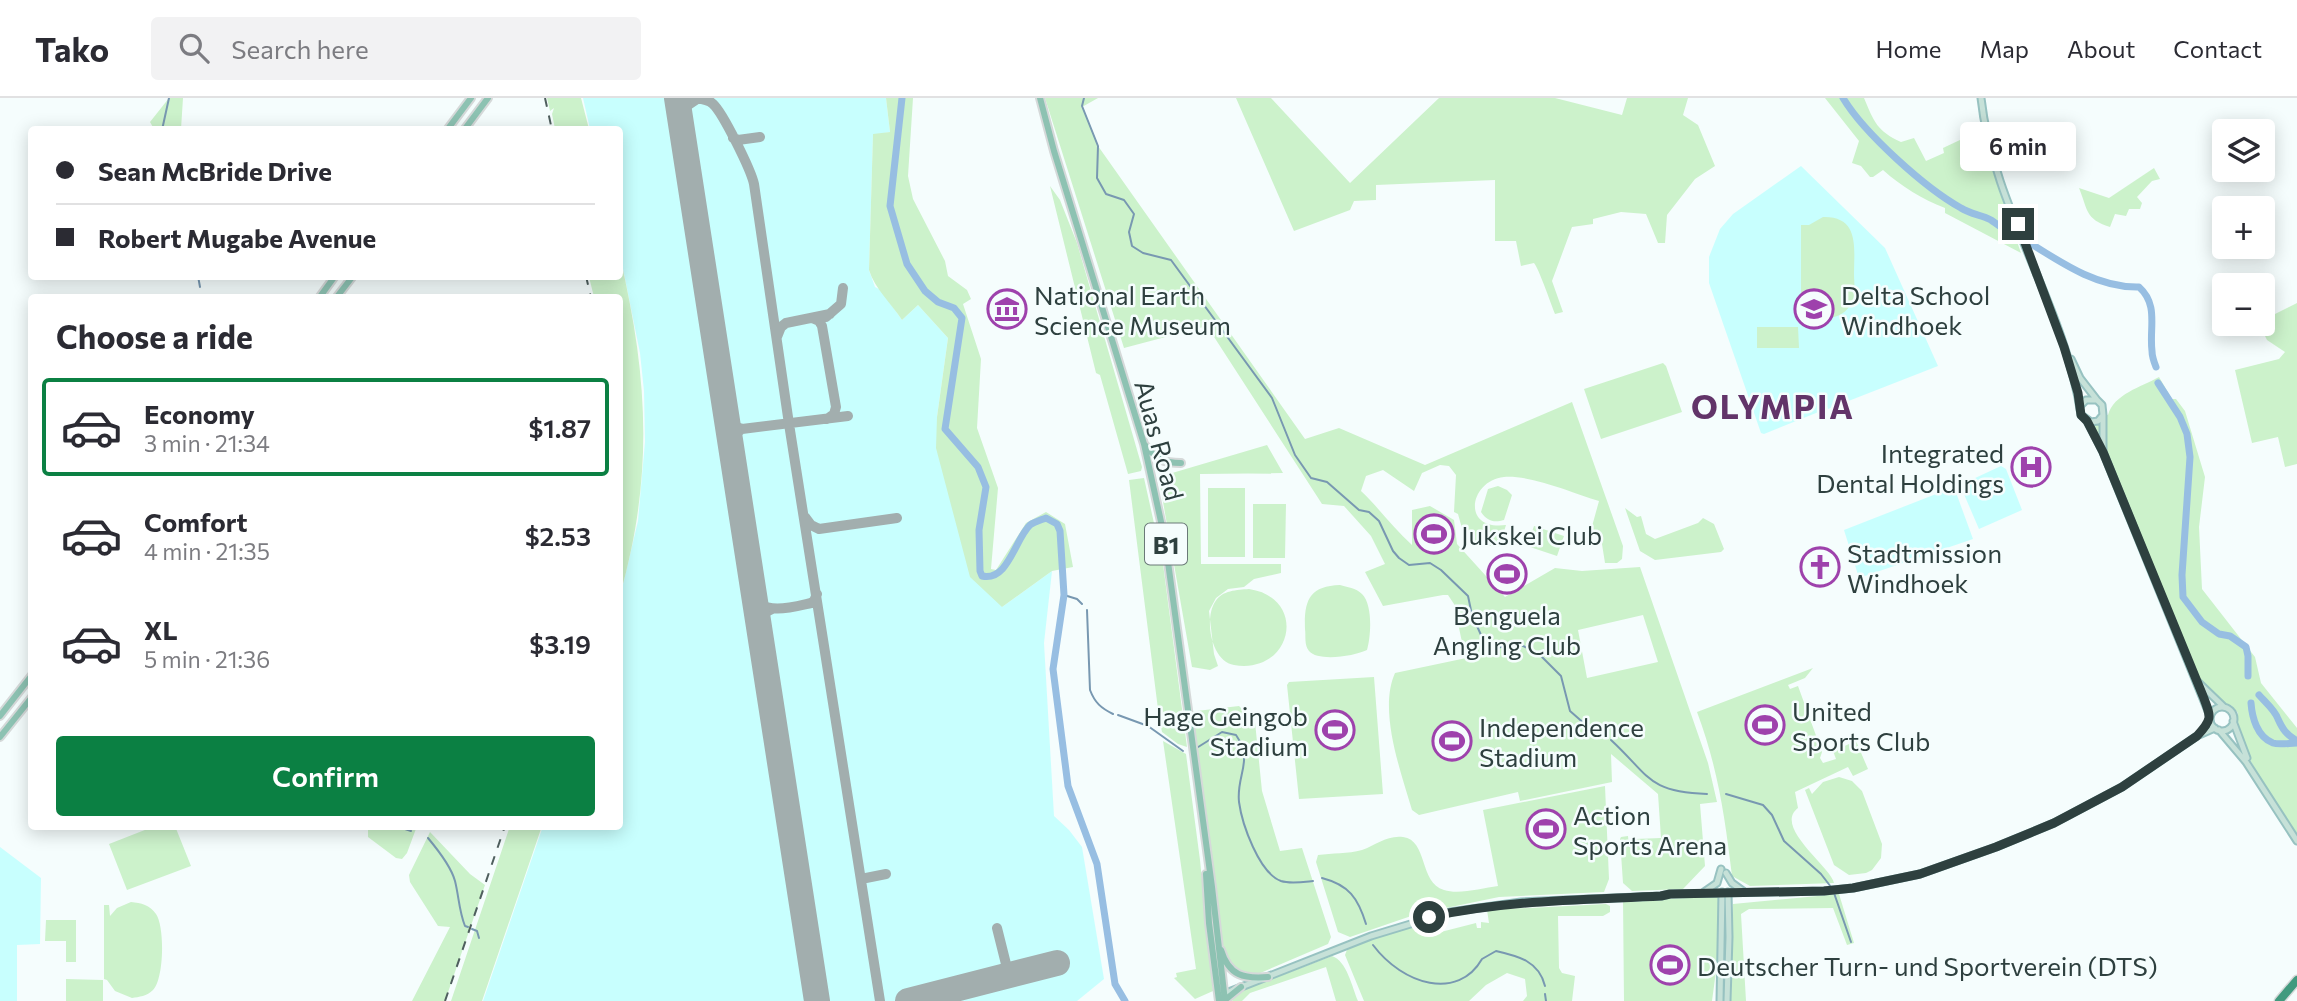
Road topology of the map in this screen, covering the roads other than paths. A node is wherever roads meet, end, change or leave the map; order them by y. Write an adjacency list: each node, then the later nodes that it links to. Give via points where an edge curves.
1 (471, 98): 5 (main road)
2 (488, 98): 6 (main road)
3 (1040, 98): 14 (main road, Auas Road / B1)
4 (1981, 98): 9 (main road, via 1992,155)
5 (450, 126)
6 (467, 126)
7 (350, 280): 8 (main road)
8 (339, 294)
9 (2064, 347): 10 (main road); 11 (main road)
10 (2097, 400): 11 (main road, via 2086,400); 12 (main road)
11 (2080, 409): 13 (main road)
12 (2103, 415): 13 (main road); 15 (main road)
13 (2087, 421): 15 (main road)
14 (1143, 444): 16 (main road, via 1158,459); 28 (main road, Auas Road / B1, via 1165,540)
15 (2103, 452): 18 (main road)
16 (1181, 463)
17 (28, 680): 21 (main road)
18 (2196, 680): 20 (main road); 22 (main road)
19 (28, 702): 26 (main road)
20 (2224, 707): 22 (main road); 23 (main road)
21 (0, 716)
22 (2210, 718): 24 (main road); 25 (main road)
23 (2233, 721): 24 (main road, via 2226,730); 27 (main road, via 2246,757)
24 (2217, 729): 25 (main road); 27 (main road, via 2246,762)
25 (2197, 736): 30 (main road, via 2114,792 1996,847 1882,883)
26 (0, 737)
27 (2297, 839)
28 (1205, 844): 34 (main road, Auas Road / B1); 38 (main road, Auas Road / B1, via 1209,923)
29 (1743, 891): 30 (main road); 31 (main road, via 1724,871 1717,883); 32 (main road)
30 (1785, 892): 32 (main road)
31 (1701, 893): 32 (main road); 33 (main road)
32 (1725, 894): 33 (main road); 39 (main road); 40 (main road)
33 (1661, 896): 35 (main road, via 1521,902 1450,912 1371,936)
34 (1216, 931): 35 (main road, via 1233,972 1249,978); 38 (main road, Auas Road / B1)
35 (1268, 976): 37 (main road)
36 (2297, 980): 41 (highway)
37 (1241, 987): 38 (main road)
38 (1222, 998)
39 (1720, 1001)
40 (1727, 1001)
41 (2279, 1001)

